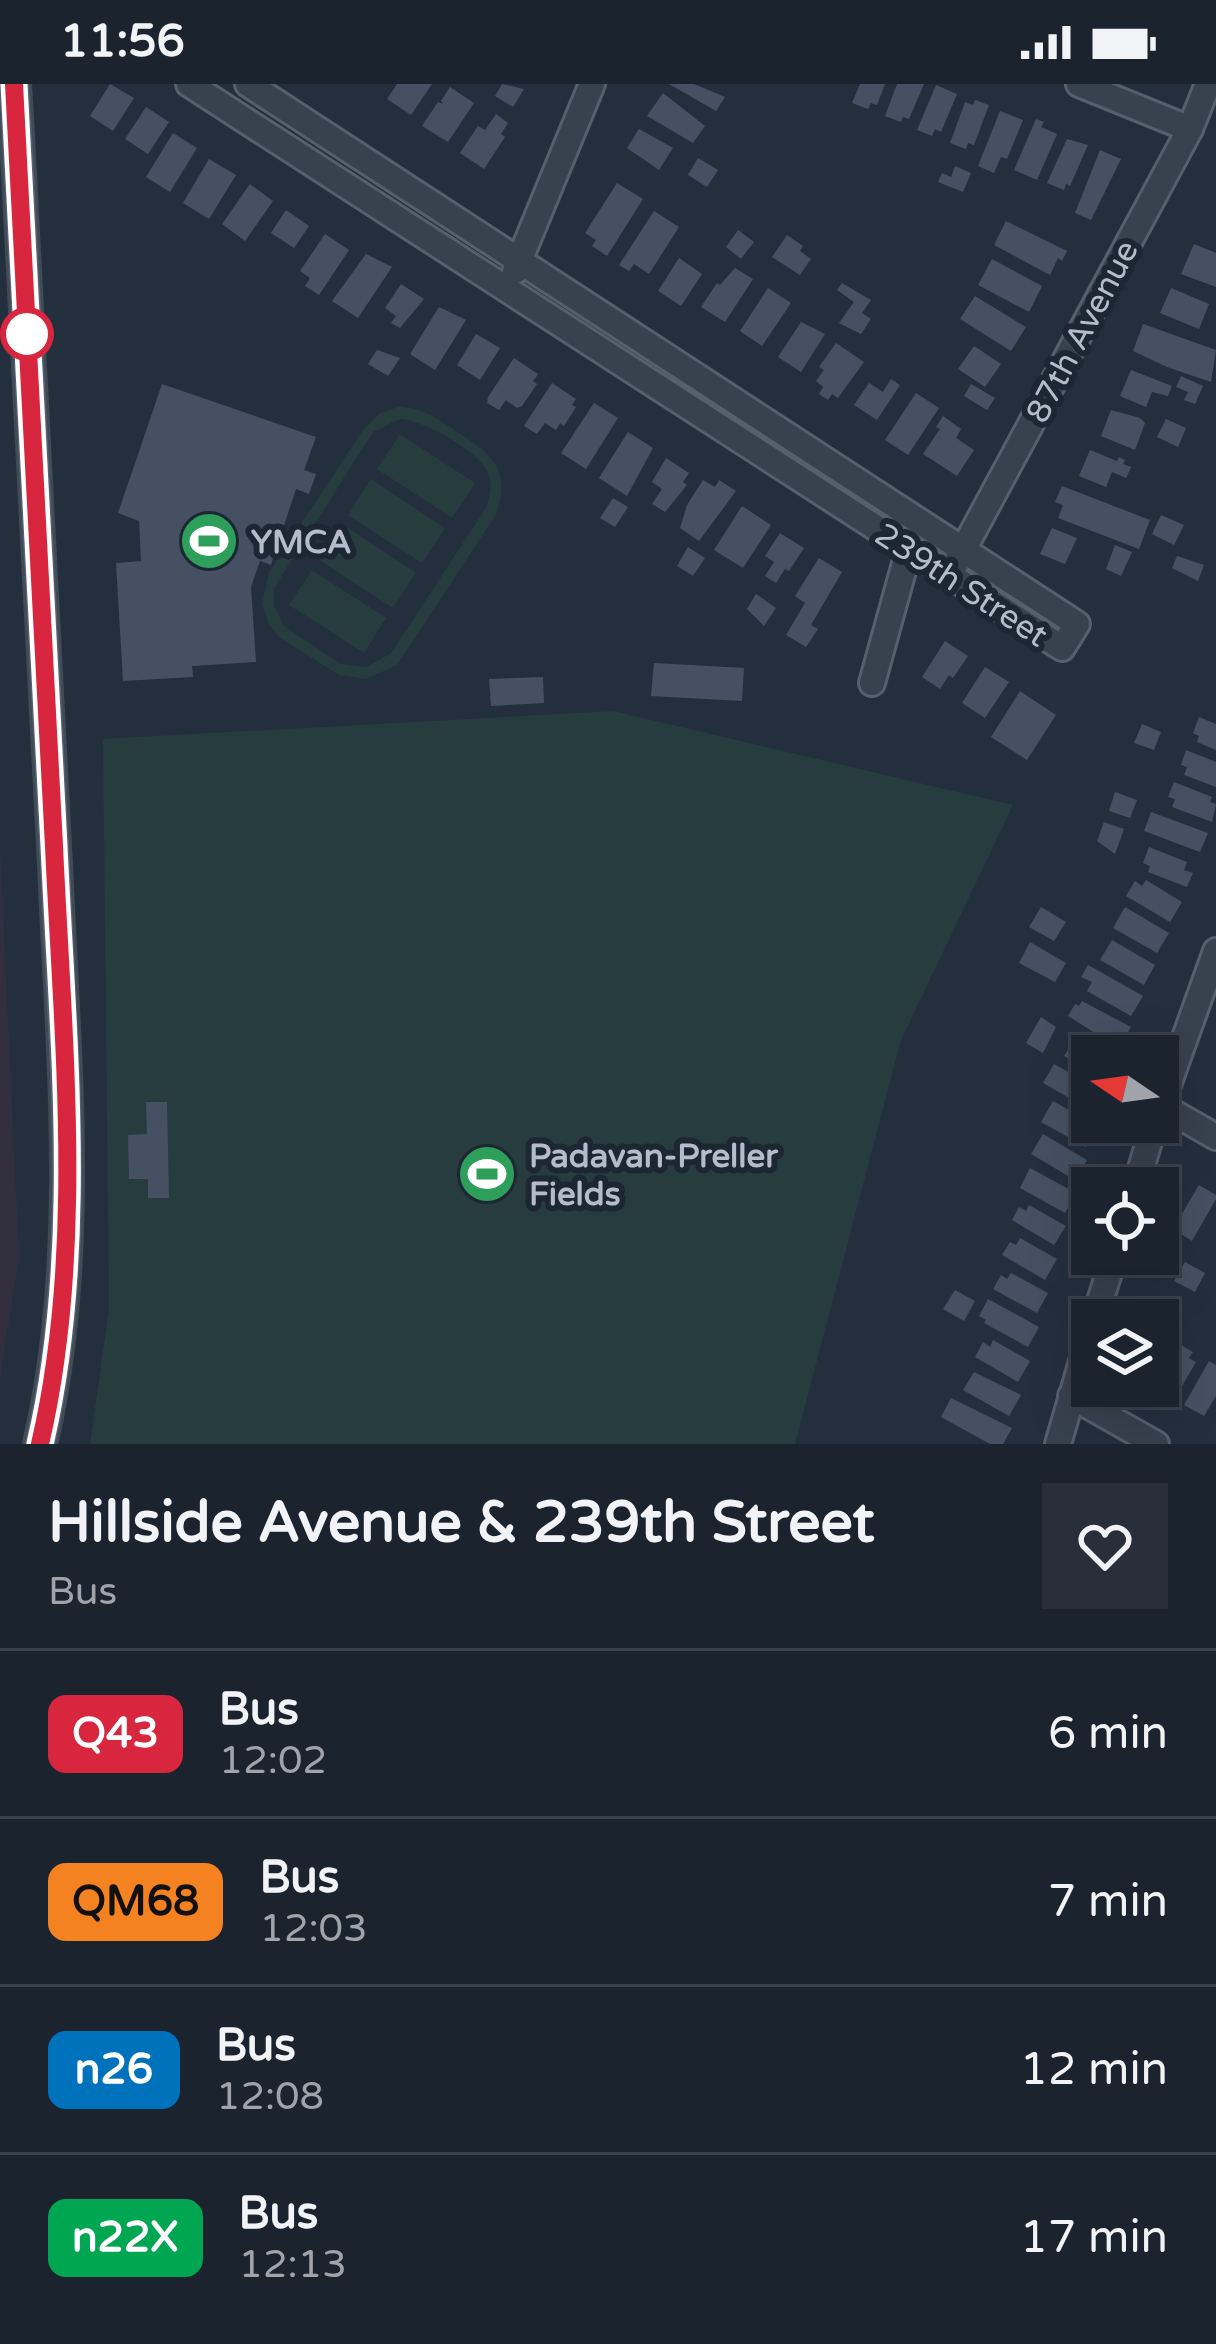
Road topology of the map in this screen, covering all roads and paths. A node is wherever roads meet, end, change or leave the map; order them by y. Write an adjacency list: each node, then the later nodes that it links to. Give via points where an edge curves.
1 (14, 84): 20 (main road, via 65,1173 62,1326)
2 (189, 84): 9 (street, 239th Street)
3 (248, 84): 8 (street, 239th Street)
4 (592, 84): 8 (street)
5 (1079, 84): 7 (street)
6 (1208, 84): 7 (street, 87th Avenue)
7 (1190, 129): 11 (street, 87th Avenue)
8 (520, 261): 9 (street); 11 (street, 239th Street)
9 (507, 290): 10 (street, 239th Street)
10 (909, 549): 12 (street, 239th Street); 13 (street)
11 (964, 550): 12 (street, 87th Avenue); 12 (street, 239th Street, via 1077,624 1062,648)
12 (949, 575)
13 (872, 683)
14 (1216, 951): 15 (street)
15 (1179, 1054)
16 (1179, 1122): 17 (street)
17 (1216, 1137)
18 (1071, 1396): 21 (street)
19 (1090, 1407): 22 (street)
20 (40, 1444)
21 (1058, 1444)
22 (1156, 1444)

